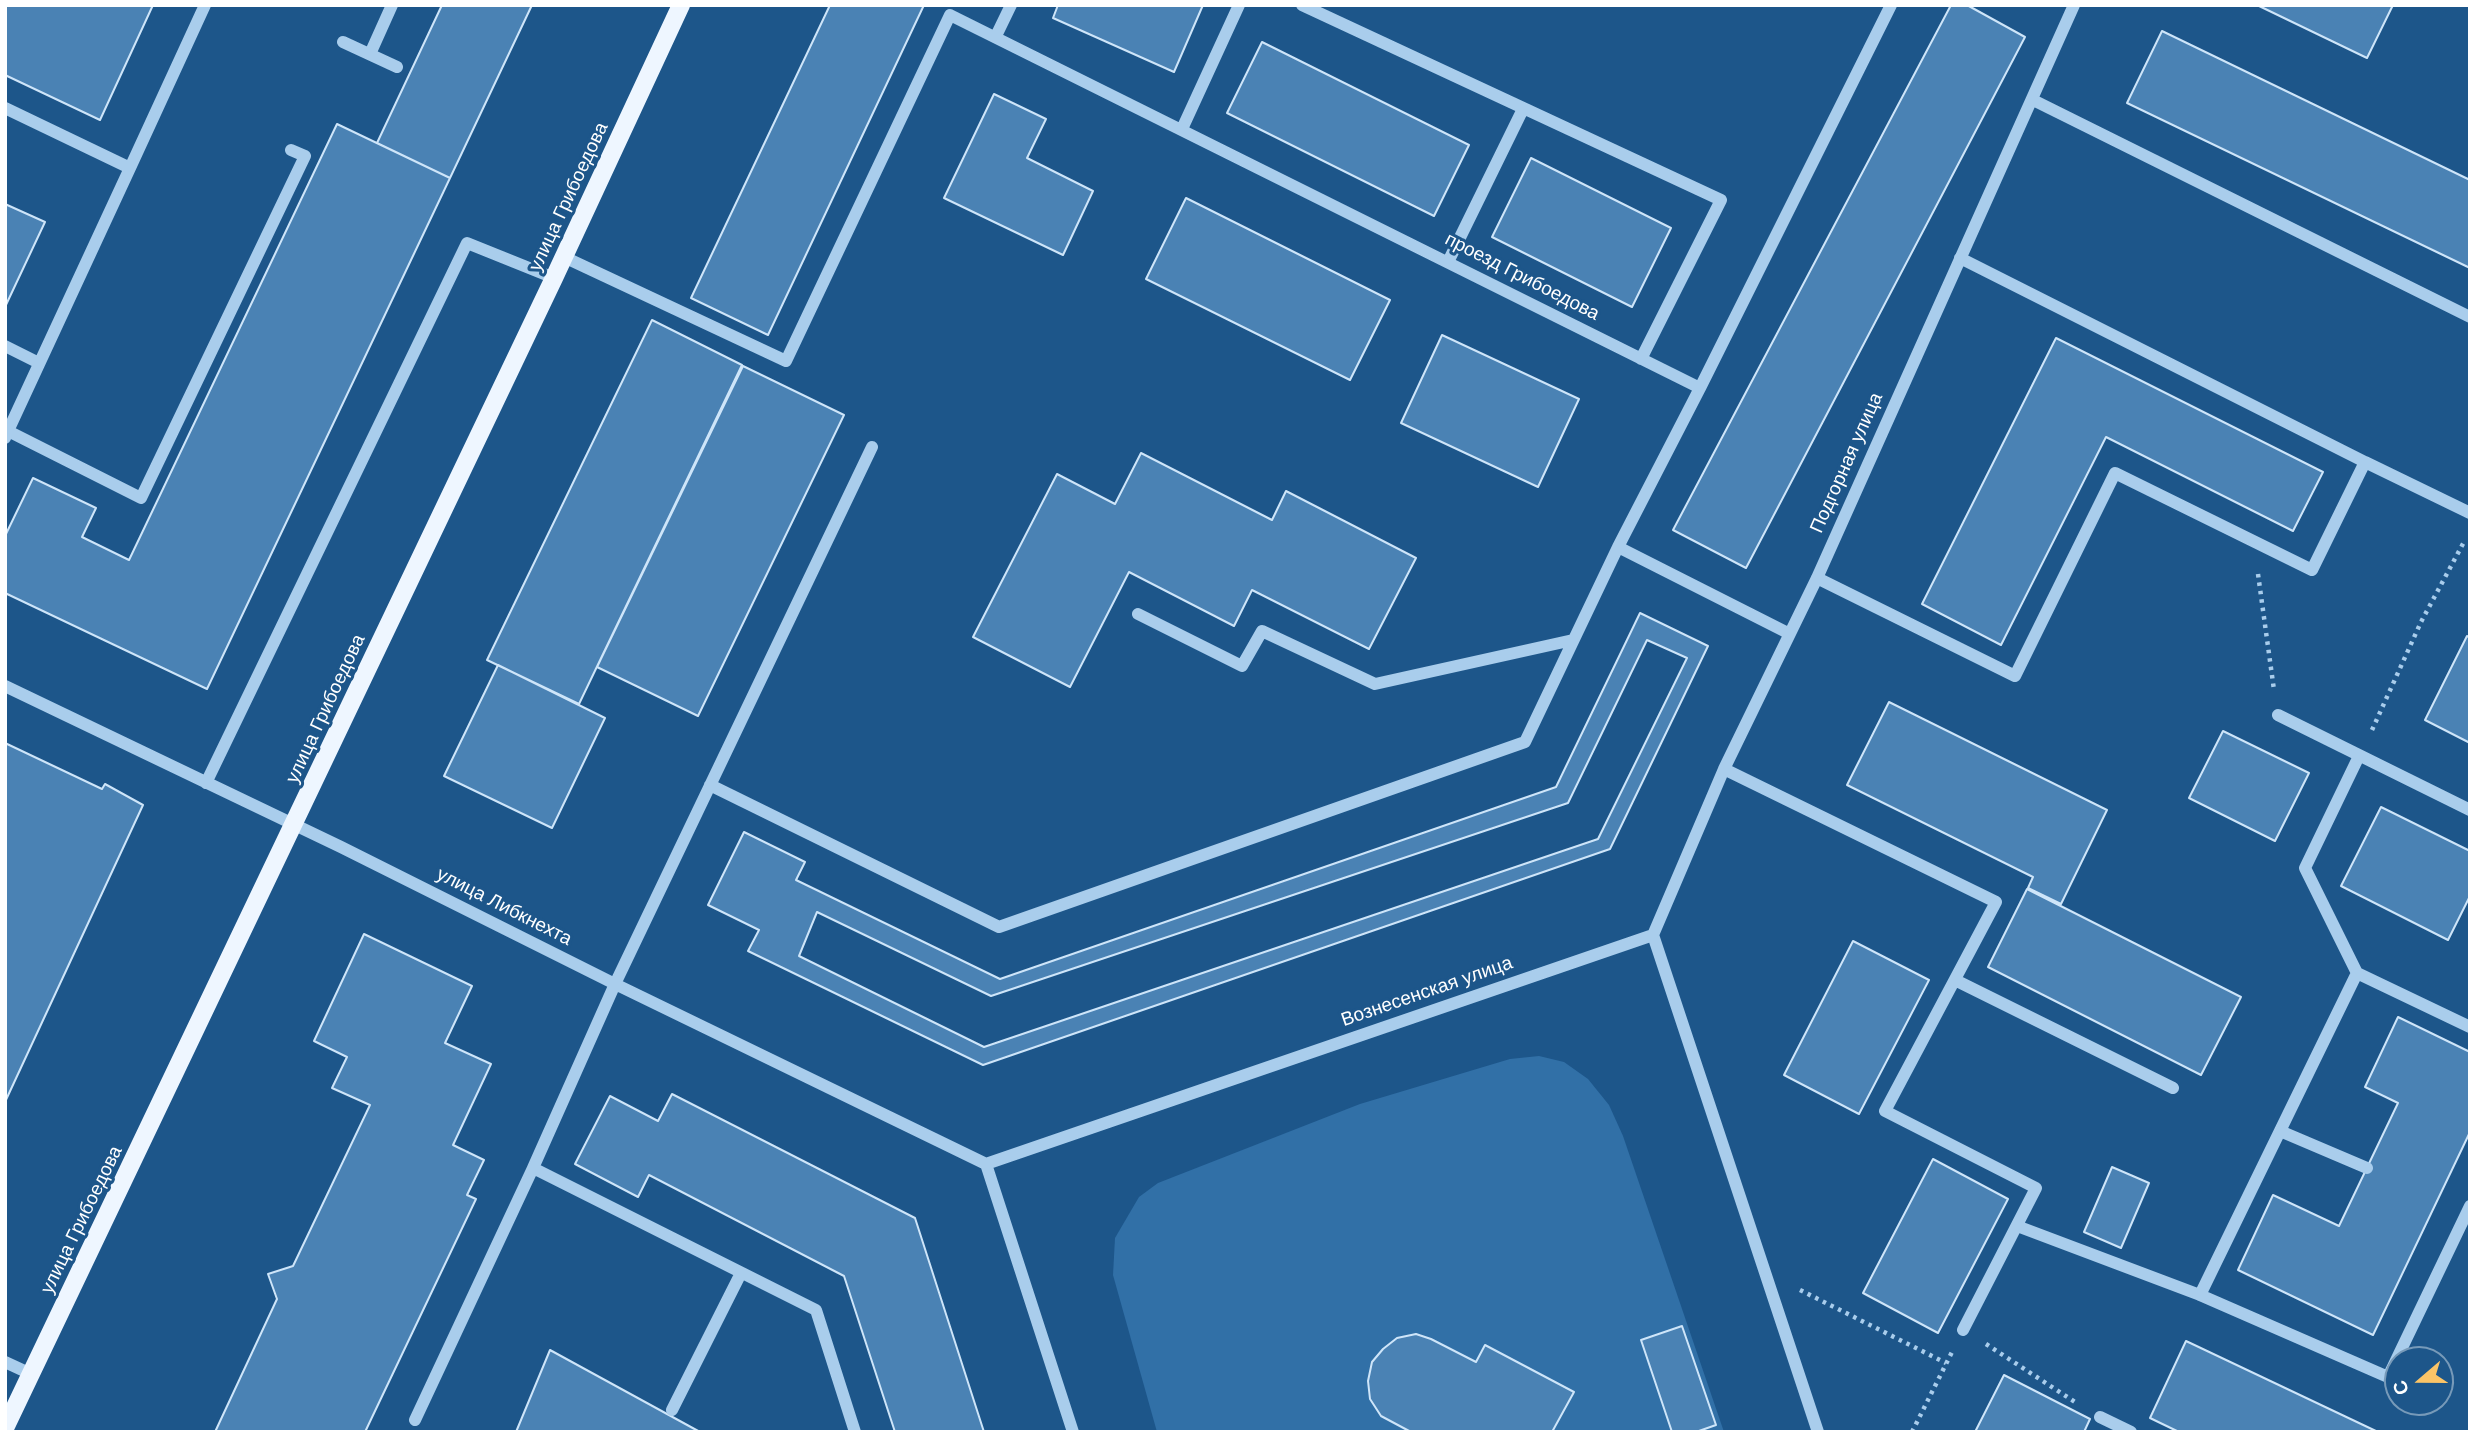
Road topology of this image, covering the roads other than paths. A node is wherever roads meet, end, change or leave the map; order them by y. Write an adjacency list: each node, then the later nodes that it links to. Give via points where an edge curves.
1 (205, 5): 18 (street)
2 (393, 5): 11 (street)
3 (681, 5): 19 (main road, улица Грибоедова)
4 (1010, 5): 9 (street)
5 (1240, 5): 16 (street)
6 (1302, 5): 15 (street)
7 (1892, 5): 27 (street)
8 (2074, 5): 13 (street, Подгорная улица)
9 (996, 36): 16 (street, проезд Грибоедова); 19 (street, проезд Грибоедова, via 950,15 786,361)
10 (343, 42): 11 (street)
11 (370, 54): 12 (street)
12 (397, 67)
13 (2032, 100): 20 (street, Подгорная улица); 23 (street)
14 (5, 108): 18 (street)
15 (1523, 108): 21 (street); 25 (street, via 1721,200)
16 (1182, 129): 21 (street, проезд Грибоедова)
17 (290, 150): 28 (street, via 305,156 141,498)
18 (130, 168): 26 (street)
19 (564, 257): 22 (main road, улица Грибоедова)
20 (1961, 258): 30 (street); 33 (street, Подгорная улица)
21 (1448, 262): 25 (street, проезд Грибоедова)
22 (554, 278): 41 (street, via 467,243); 44 (main road, улица Грибоедова)
23 (2470, 317)
24 (5, 346): 26 (street)
25 (1641, 359): 27 (street, проезд Грибоедова)
26 (39, 363): 28 (street)
27 (1700, 388): 32 (street)
28 (7, 435)
29 (872, 447): 42 (street)
30 (2365, 462): 31 (street); 33 (street, via 2312,570 2115,473 2015,676)
31 (2470, 513)
32 (1618, 547): 35 (street); 36 (street)
33 (1817, 578): 35 (street, Подгорная улица)
34 (1138, 614): 36 (street, via 1242,666 1262,631 1375,684)
35 (1788, 633): 40 (street, Подгорная улица)
36 (1573, 640): 42 (street, via 1524,742 999,927)
37 (5, 686): 41 (street, улица Либкнехта)
38 (2278, 715): 39 (street)
39 (2359, 756): 43 (street); 46 (street, via 2305,869)
40 (1724, 769): 45 (street, Подгорная улица); 47 (street, via 1996,902)
41 (206, 783): 44 (street, улица Либкнехта)
42 (710, 785): 48 (street)
43 (2470, 810)
44 (294, 825): 48 (street, улица Либкнехта); 61 (main road, улица Грибоедова)
45 (1653, 935): 52 (street, Вознесенская улица); 69 (street)
46 (2357, 973): 49 (street); 51 (street)
47 (1955, 981): 50 (street); 56 (street, via 1885,1111 2036,1188)
48 (615, 984): 52 (street, улица Либкнехта); 53 (street)
49 (2470, 1027)
50 (2173, 1088)
51 (2280, 1131): 54 (street); 58 (street)
52 (986, 1164): 68 (street)
53 (533, 1168): 57 (street); 64 (street)
54 (2367, 1168)
55 (2470, 1206): 58 (street, via 2388,1377)
56 (2017, 1226): 58 (street); 59 (street)
57 (741, 1273): 62 (street); 67 (street, via 816,1310)
58 (2200, 1295)
59 (1963, 1330)
60 (5, 1362): 61 (street)
61 (31, 1374): 65 (main road, улица Грибоедова)
62 (672, 1410)
63 (2100, 1417): 66 (street)
64 (415, 1420)
65 (5, 1428)
66 (2117, 1429): 70 (street)
67 (855, 1432)
68 (1073, 1432)
69 (1818, 1432)
70 (2132, 1432)

